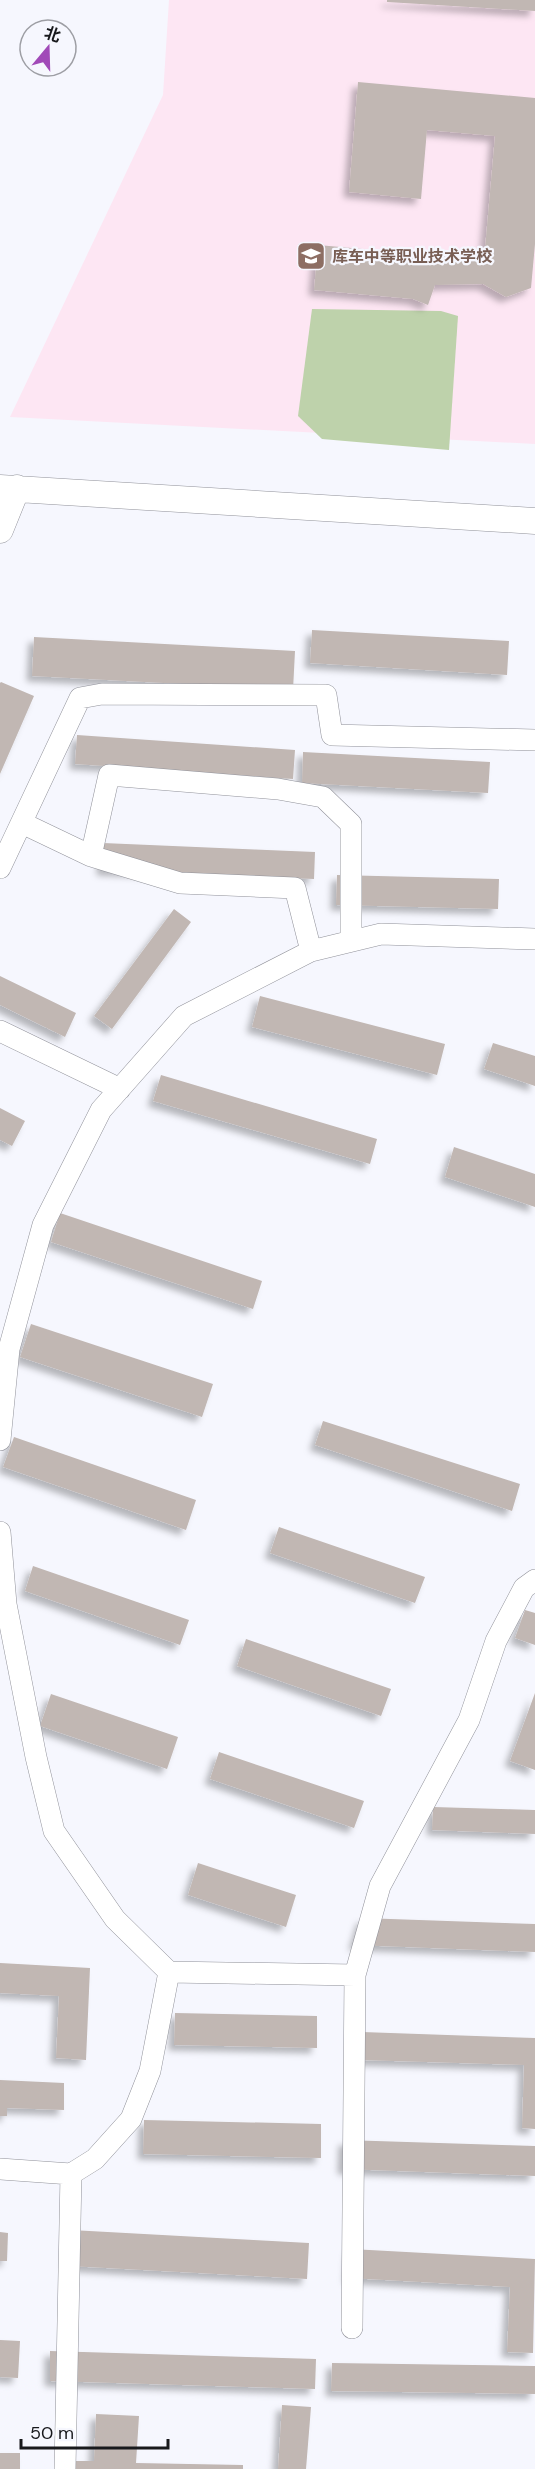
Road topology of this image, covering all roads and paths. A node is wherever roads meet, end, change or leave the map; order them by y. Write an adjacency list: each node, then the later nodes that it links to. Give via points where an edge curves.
1 (9, 488): 2 (street); 3 (street)
2 (535, 521)
3 (0, 530)
4 (535, 740): 5 (street, via 332,735 326,695 102,694 80,698)
5 (22, 823): 6 (street); 7 (street)
6 (91, 856): 9 (street, via 109,776 278,789 323,797 351,824); 10 (street, via 180,883 295,888)
7 (0, 868)
8 (535, 939): 9 (street, via 381,934)
9 (351, 941): 10 (street)
10 (311, 951): 12 (street, via 184,1016)
11 (0, 1031): 12 (street)
12 (120, 1089): 13 (street, via 101,1110 43,1225 9,1349)
13 (0, 1440)
14 (0, 1532): 16 (street, via 6,1604 54,1831 115,1919)
15 (535, 1580): 17 (street, via 524,1588 496,1641 469,1720 380,1886)
16 (169, 1972): 17 (street); 19 (street, via 150,2071 131,2119 94,2159)
17 (355, 1975): 20 (street)
18 (0, 2169): 19 (street)
19 (71, 2174): 21 (street)
20 (352, 2328)
21 (65, 2469)

